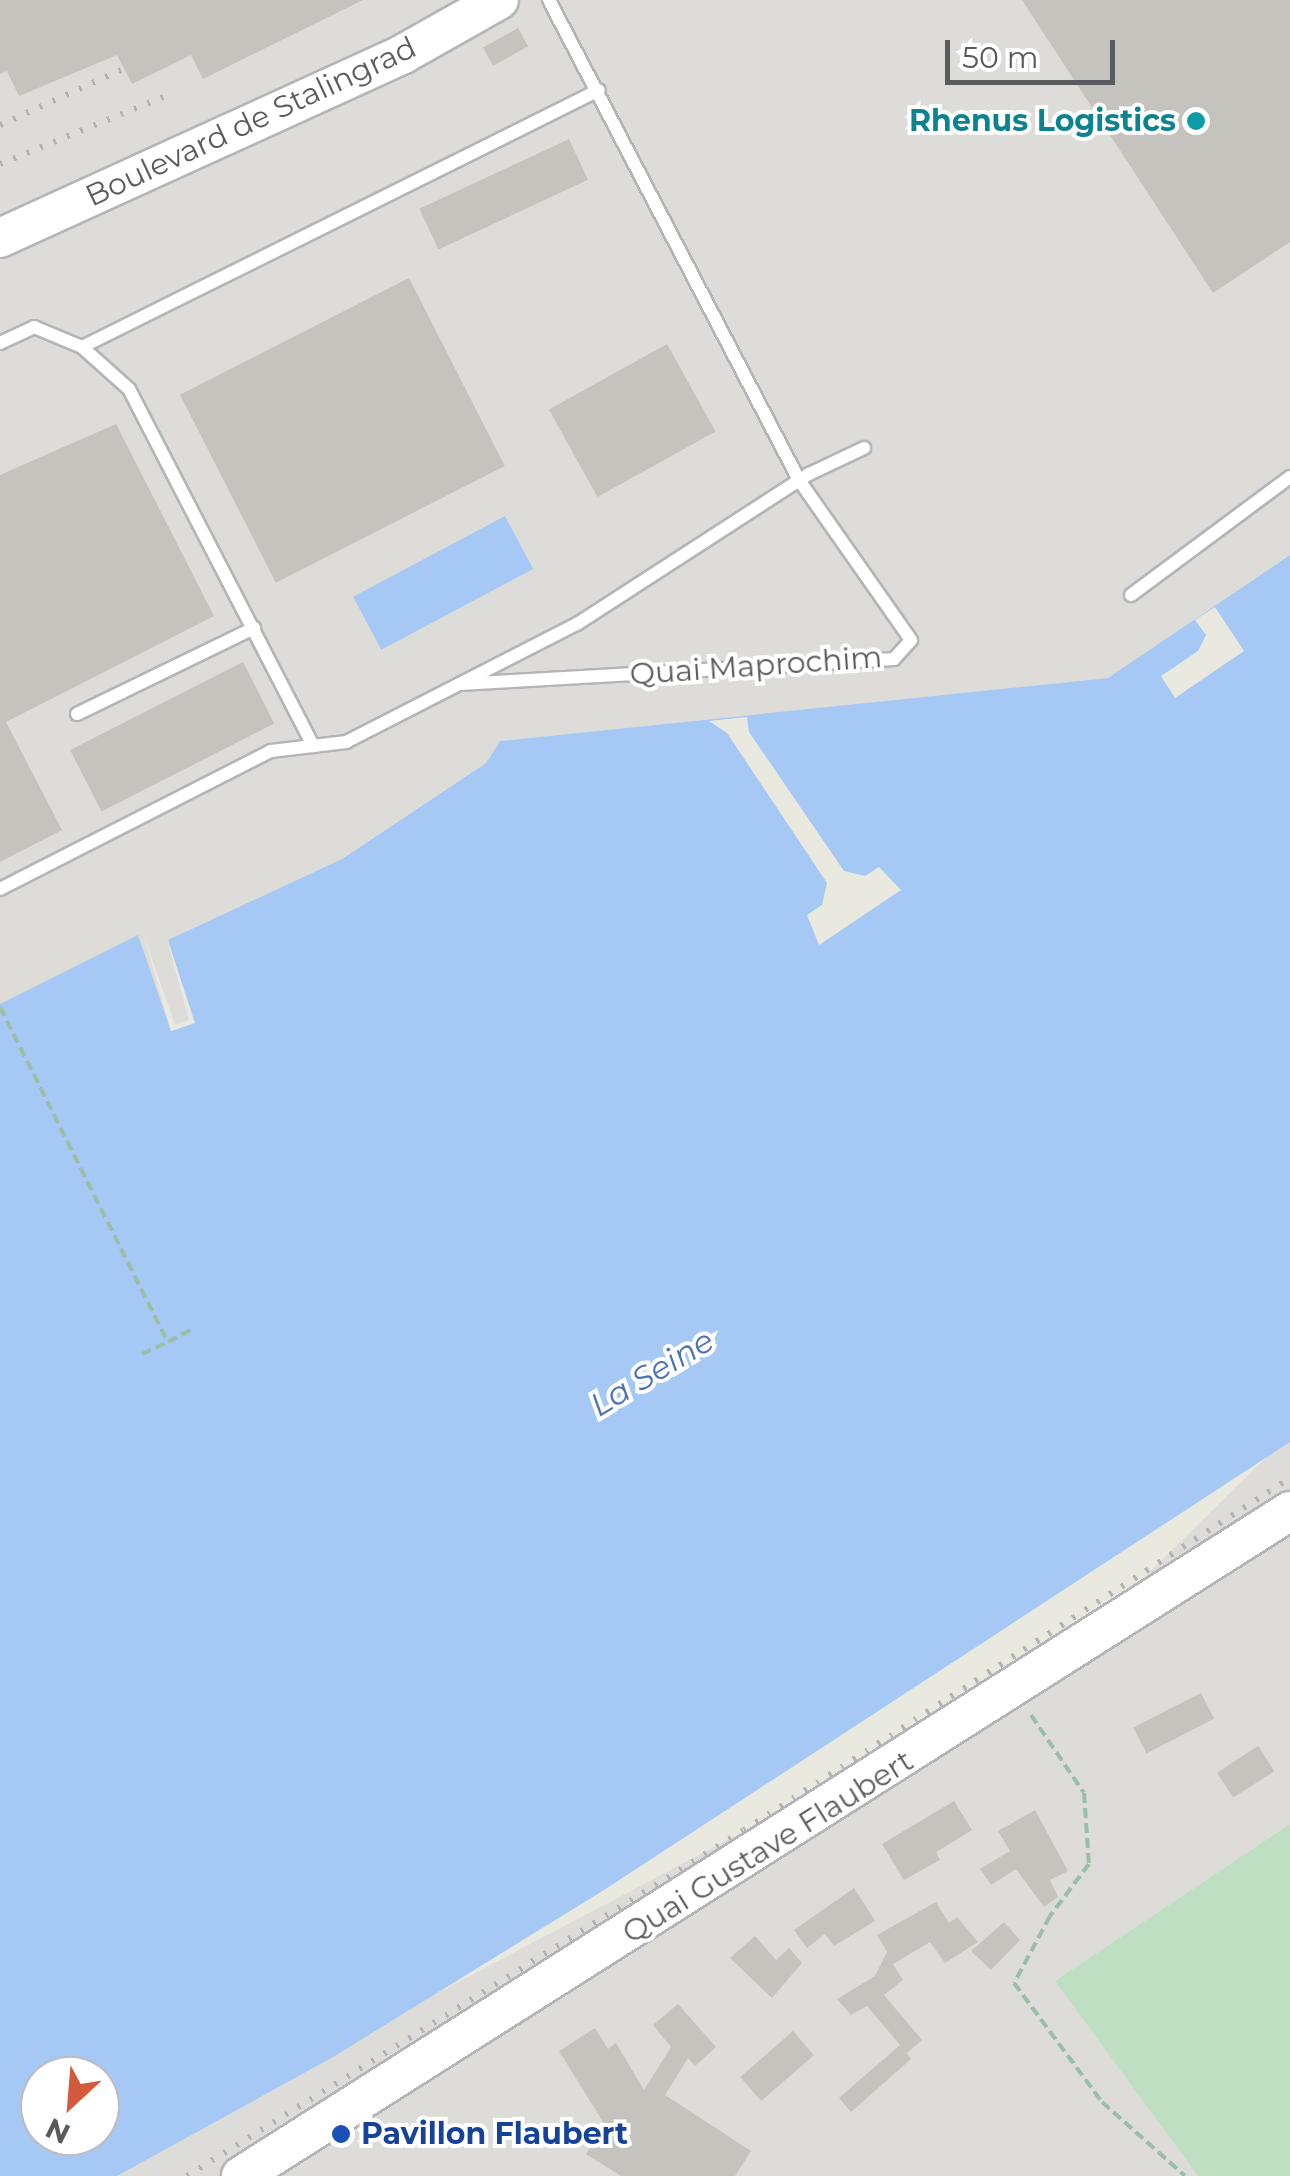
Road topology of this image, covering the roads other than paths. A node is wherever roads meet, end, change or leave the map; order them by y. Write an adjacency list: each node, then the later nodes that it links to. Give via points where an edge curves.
1 (499, 0): 4 (main road, Boulevard de Stalingrad, via 403,54)
2 (549, 0): 3 (lane, Quai Maprochim)
3 (598, 90): 6 (lane); 9 (lane, Quai Maprochim, via 720,340)
4 (0, 238)
5 (0, 343): 6 (lane, via 34,328)
6 (82, 347): 11 (lane, via 129,389)
7 (864, 448): 9 (lane, Quai Maprochim)
8 (1290, 477): 10 (lane)
9 (799, 480): 12 (lane, Quai Maprochim, via 578,624); 12 (lane, Quai Maprochim, via 910,640 894,659)
10 (1130, 595)
11 (254, 628): 13 (lane); 14 (lane)
12 (460, 684): 14 (lane, Quai Maprochim, via 346,742)
13 (77, 714)
14 (313, 746): 15 (lane, Quai Maprochim, via 272,752)
15 (0, 889)
16 (1290, 1512): 17 (main road, Quai Gustave Flaubert)
17 (242, 2176)

